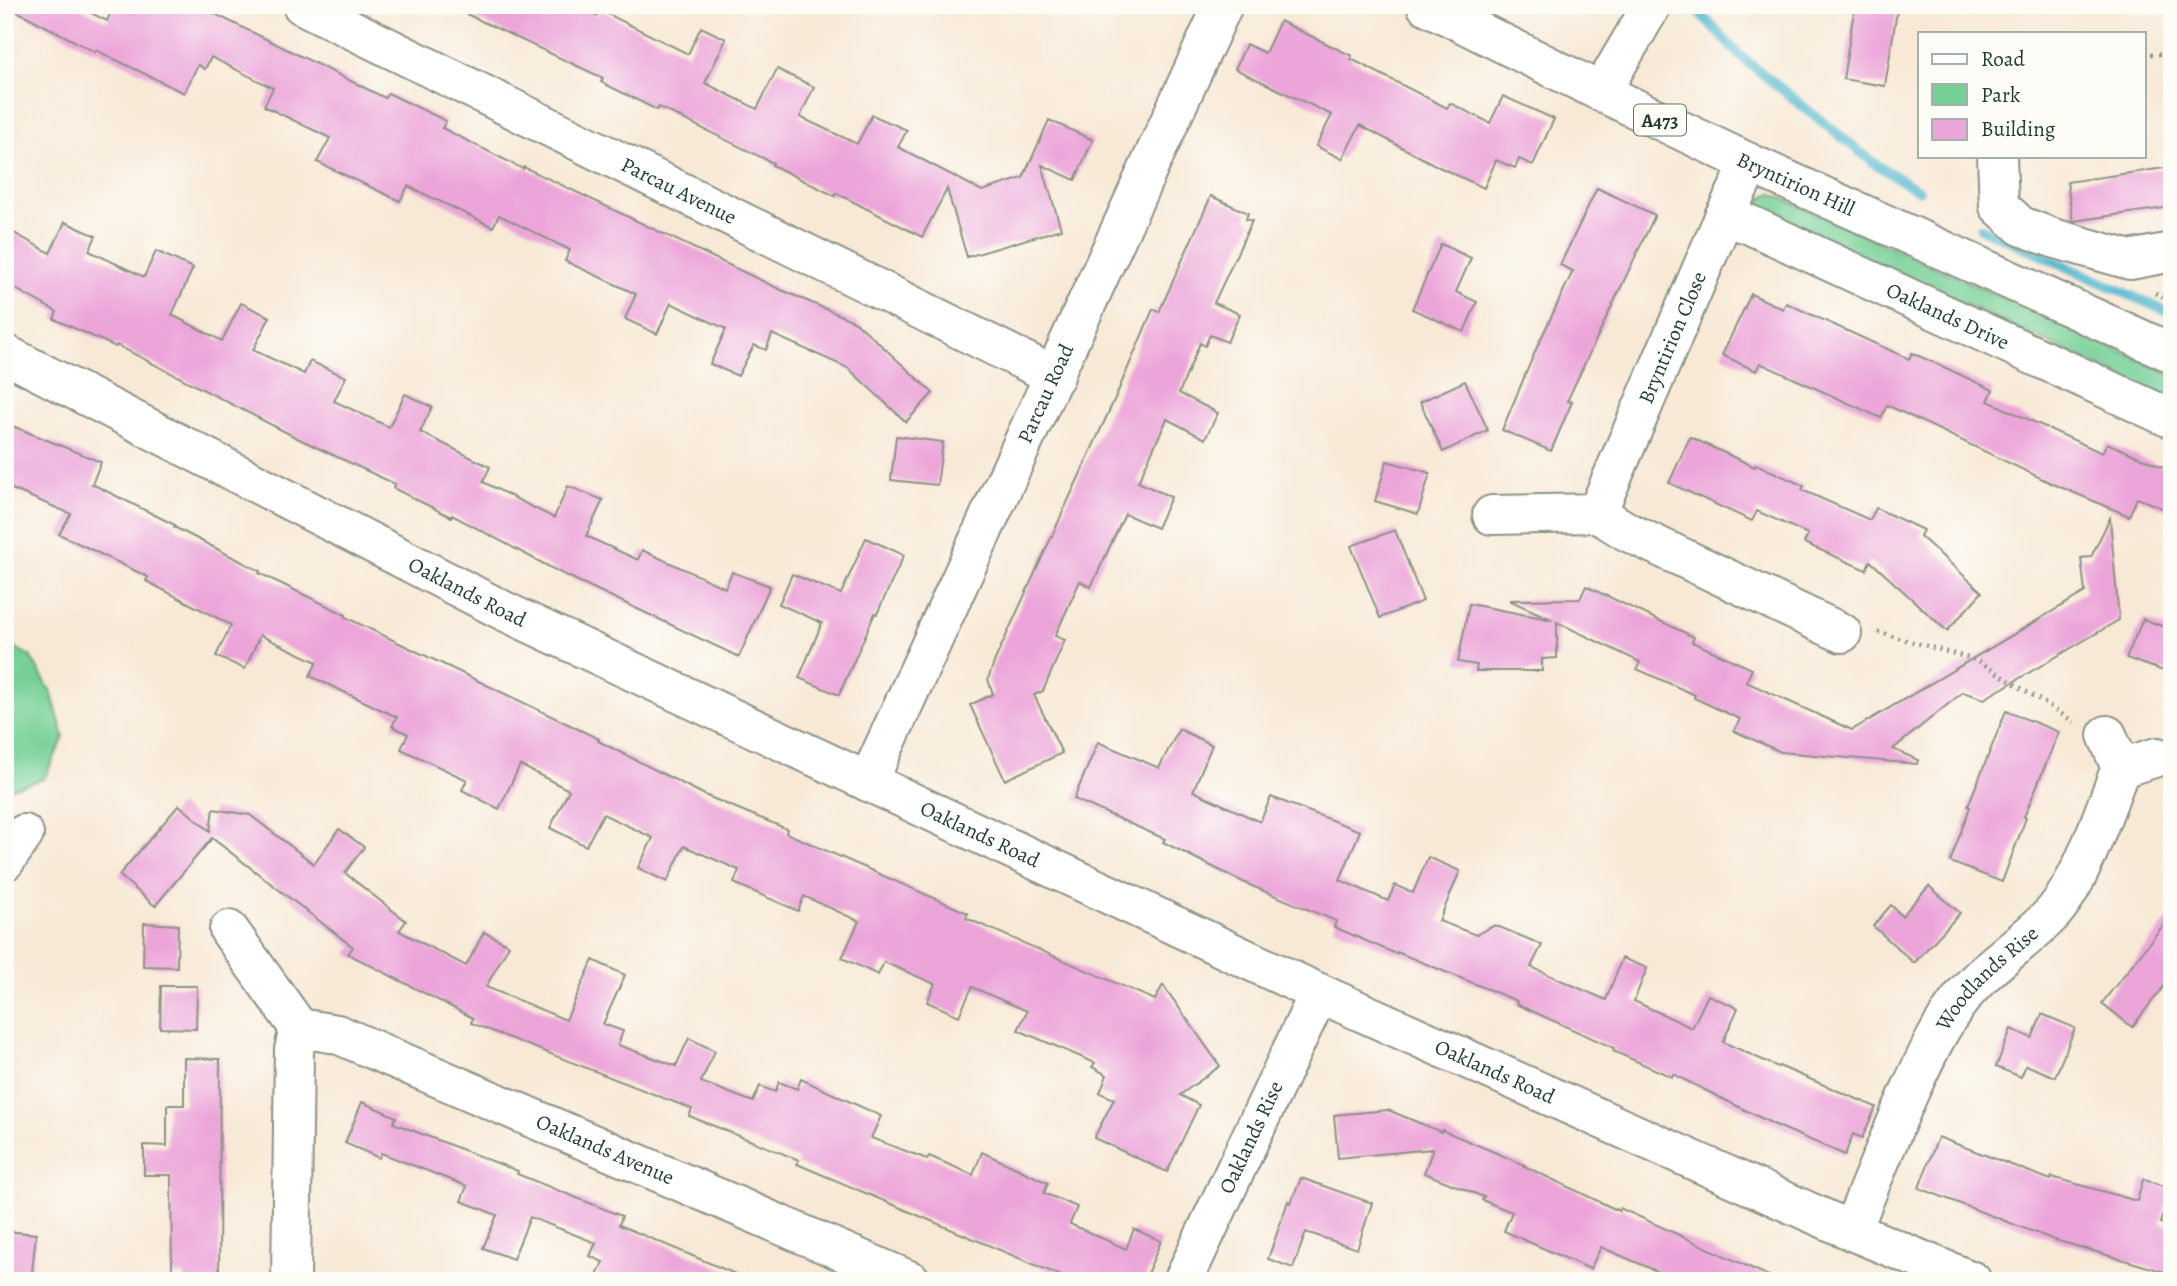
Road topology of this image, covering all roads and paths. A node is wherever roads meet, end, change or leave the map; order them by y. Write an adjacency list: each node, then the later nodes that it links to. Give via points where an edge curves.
1 (302, 5): 14 (street, Parcau Avenue)
2 (1223, 5): 14 (street, Parcau Road)
3 (1426, 5): 7 (street, Bryntirion Hill / A473)
4 (1652, 5): 7 (street)
5 (2146, 54): 6 (path)
6 (2172, 54)
7 (1601, 92): 9 (street, Bryntirion Hill / A473)
8 (1997, 158): 11 (street, via 1999,206 2021,226 2130,260)
9 (1747, 162): 10 (street, Bryntirion Close); 12 (street, Bryntirion Hill / A473)
10 (1724, 217): 15 (street, Oaklands Drive); 16 (street, Bryntirion Close)
11 (2172, 252)
12 (2172, 353)
13 (5, 354): 21 (street, Oaklands Road, via 506,612)
14 (1055, 376): 21 (street, Parcau Road)
15 (2172, 419)
16 (1597, 513): 17 (street); 18 (street)
17 (1492, 514)
18 (1842, 633): 19 (path, via 1873,631 1979,661)
19 (2114, 752): 20 (street); 25 (street, Woodlands Rise, via 2083,861 2063,899 1961,998 1943,1025 1885,1146)
20 (2157, 757)
21 (868, 782): 23 (street, Oaklands Road)
22 (229, 930): 24 (street)
23 (1319, 993): 25 (street, Oaklands Road); 28 (street, Oaklands Rise)
24 (299, 1028): 26 (street, via 294,1050); 27 (street, Oaklands Avenue, via 337,1034)
25 (1852, 1231): 29 (street, Oaklands Road)
26 (291, 1281)
27 (911, 1281)
28 (1184, 1281)
29 (1972, 1281)

